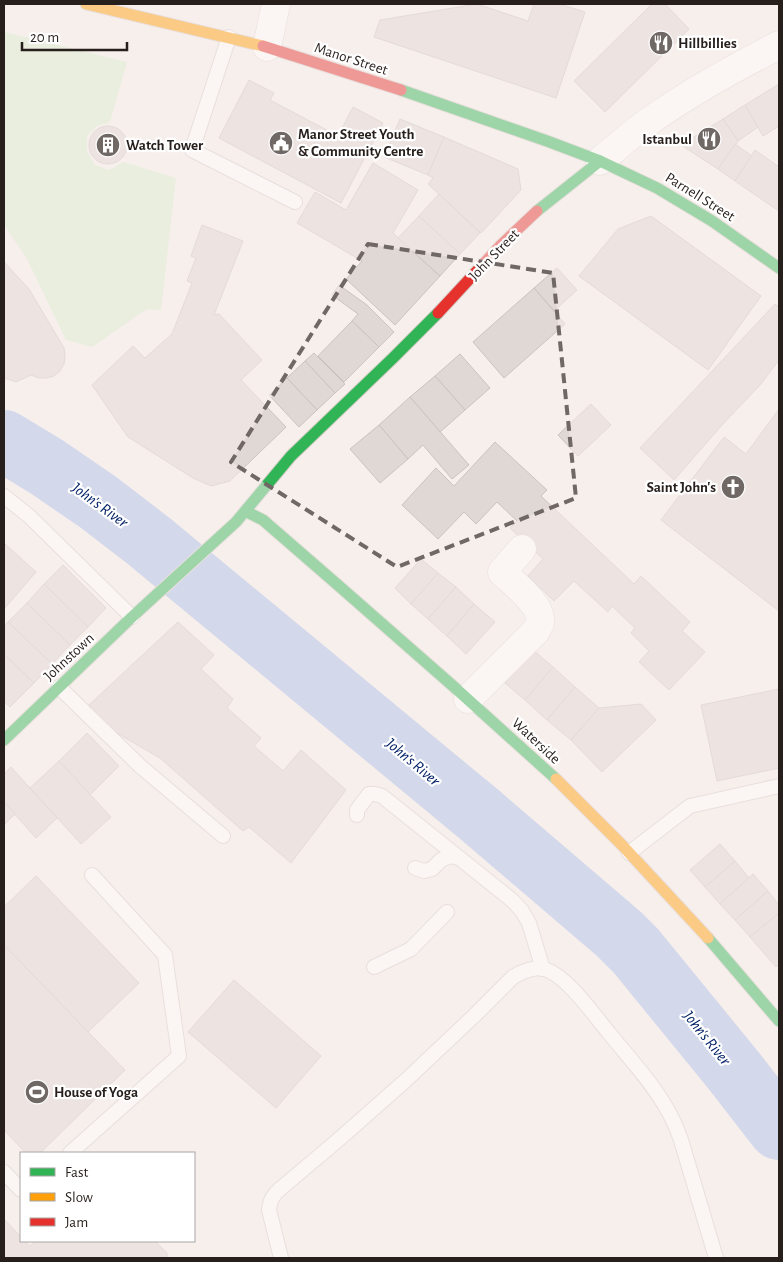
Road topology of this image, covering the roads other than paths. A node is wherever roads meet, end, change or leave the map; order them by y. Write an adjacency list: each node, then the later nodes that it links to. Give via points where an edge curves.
1 (86, 4): 3 (main road, Manor Street)
2 (276, 4): 6 (street)
3 (103, 6): 4 (main road, Manor Street)
4 (229, 37): 6 (main road, Manor Street); 8 (lane, via 192,150)
5 (779, 45): 7 (street, John Street, via 740,65 648,122)
6 (267, 47): 7 (main road, Manor Street)
7 (600, 161): 9 (main road, Parnell Street, via 686,204); 11 (main road, John Street, via 526,220 426,326 290,457)
8 (295, 202)
9 (779, 268)
10 (4, 496): 13 (lane, via 29,516)
11 (247, 512): 13 (main road, Johnstown); 15 (main road, Waterside, via 263,520)
12 (522, 550): 15 (street, via 502,572 533,603 540,623)
13 (132, 617): 14 (main road, Johnstown)
14 (59, 687): 16 (main road, Johnstown); 19 (lane, via 140,766)
15 (468, 699): 20 (main road, Waterside, via 566,789)
16 (4, 740)
17 (779, 786): 20 (lane, via 690,806)
18 (357, 815): 21 (lane, via 369,794 382,796)
19 (223, 836)
20 (629, 853): 27 (main road, Waterside, via 679,905)
21 (458, 858): 22 (lane, via 450,856 424,871); 26 (lane, via 522,911)
22 (415, 868)
23 (92, 875): 28 (lane, via 165,955 178,1056)
24 (447, 912): 25 (lane, via 411,949)
25 (374, 967)
26 (543, 969): 31 (lane, via 513,977 405,1081 274,1195 269,1210); 32 (lane, via 553,973 576,994 644,1075 667,1108 676,1124)
27 (779, 1021)
28 (71, 1152)
29 (4, 1172): 30 (lane)
30 (20, 1189)
31 (281, 1258)
32 (716, 1258)

